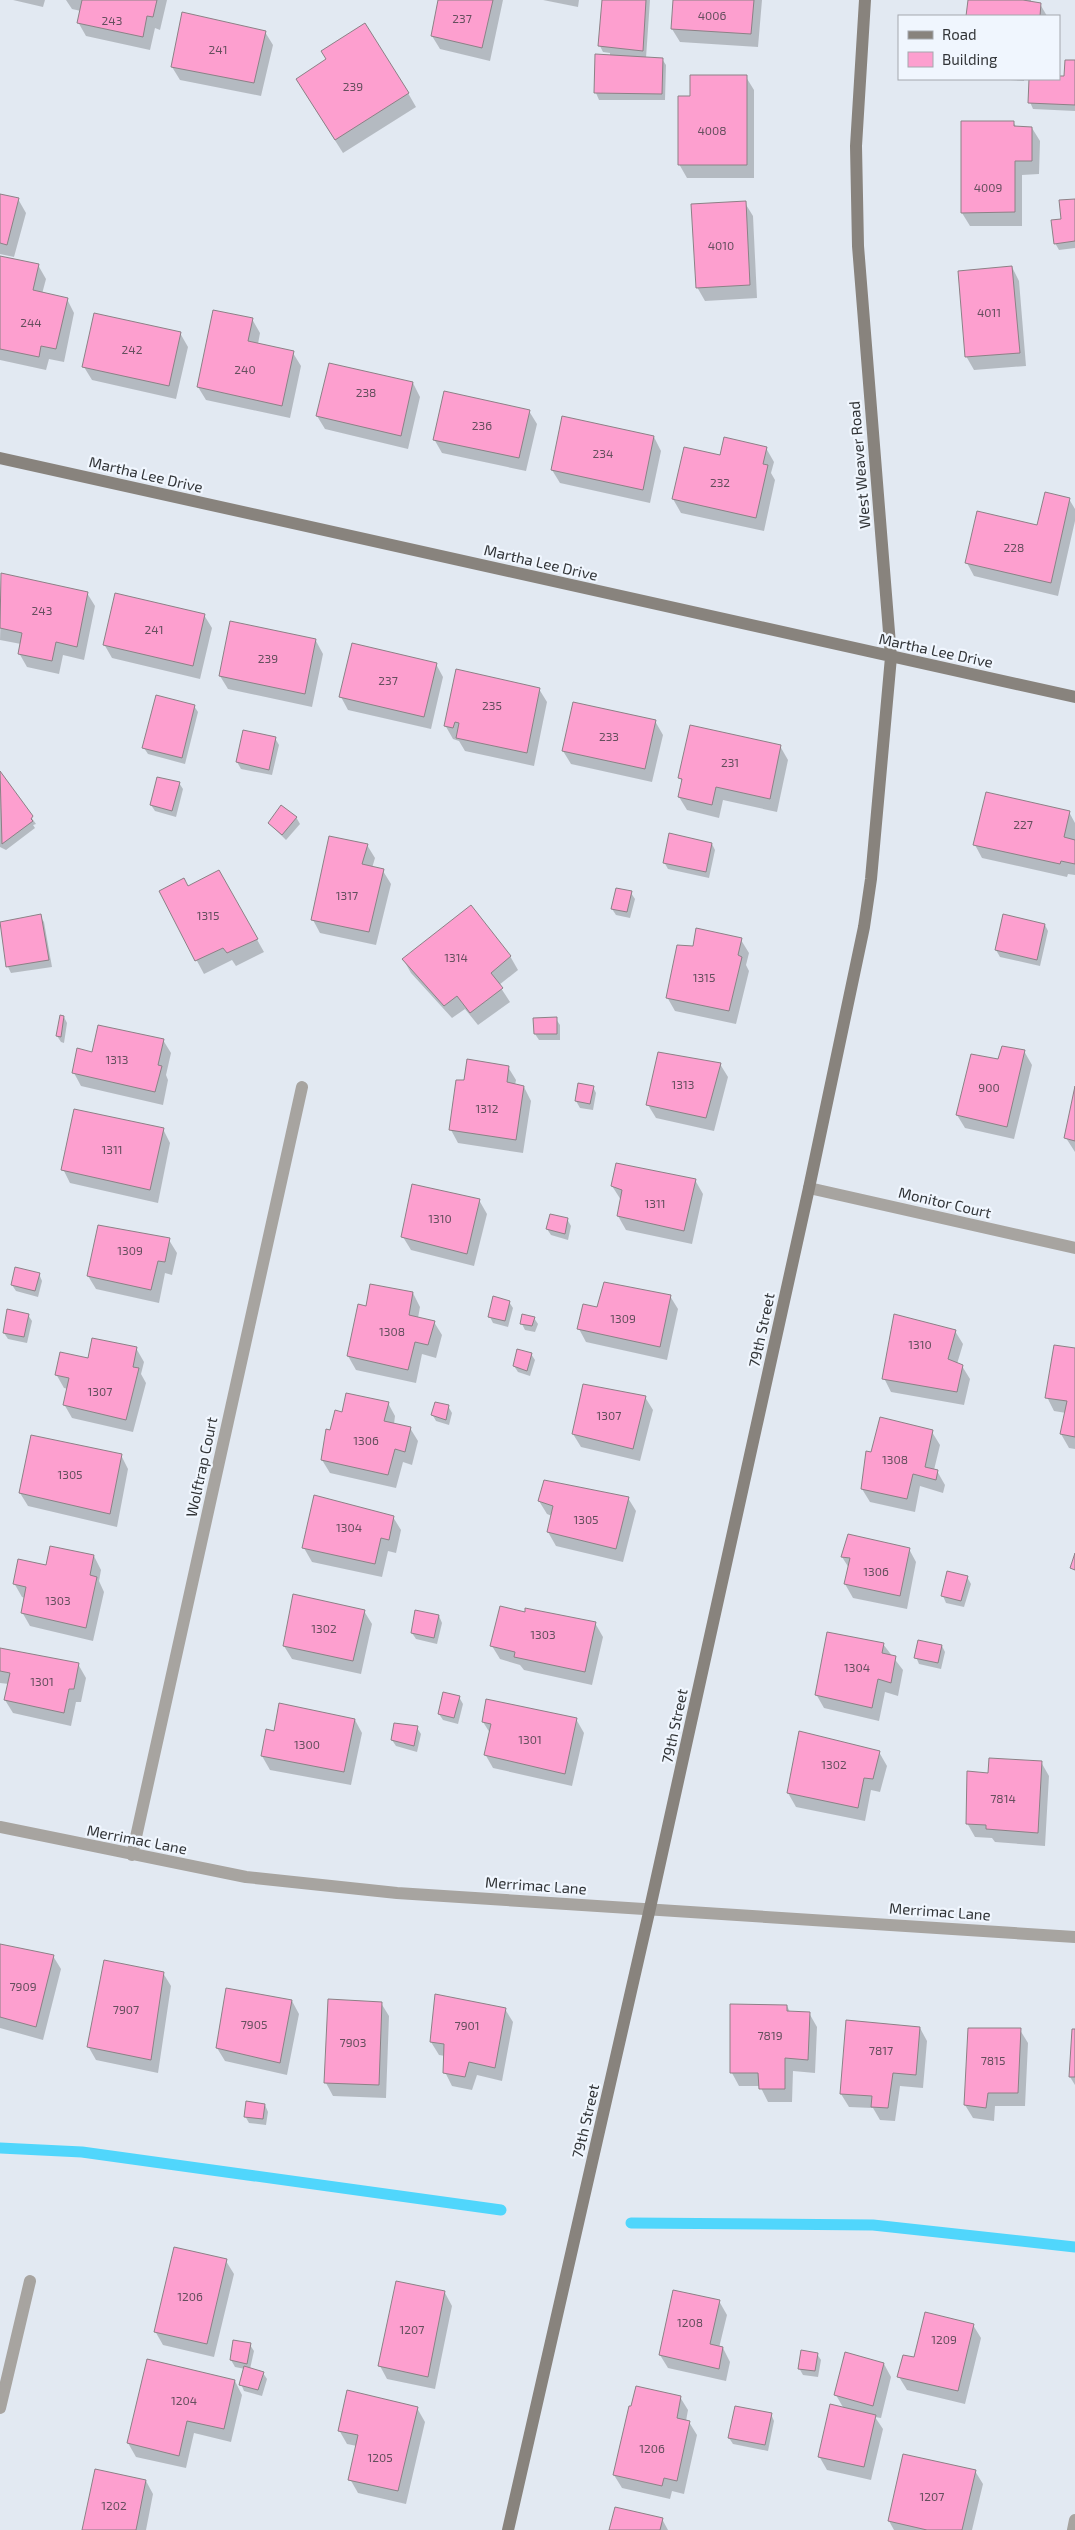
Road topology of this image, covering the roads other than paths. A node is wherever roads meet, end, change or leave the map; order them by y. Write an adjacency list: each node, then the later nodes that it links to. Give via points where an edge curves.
1 (865, 0): 3 (street, West Weaver Road, via 856,146 858,246)
2 (0, 458): 3 (street, Martha Lee Drive)
3 (891, 656): 4 (street, Martha Lee Drive); 5 (street, West Weaver Road, via 886,732)
4 (1075, 697)
5 (864, 927): 7 (street, 79th Street)
6 (302, 1087): 10 (street, Wolftrap Court)
7 (809, 1188): 8 (street, Monitor Court); 11 (street, 79th Street)
8 (1075, 1248)
9 (0, 1827): 10 (street, Merrimac Lane)
10 (132, 1855): 11 (street, Merrimac Lane, via 246,1877 397,1893)
11 (650, 1908): 12 (street, Merrimac Lane); 16 (street, 79th Street)
12 (1075, 1937)
13 (30, 2281): 14 (street)
14 (0, 2408)
15 (1075, 2520): 17 (street)
16 (508, 2530)
17 (1072, 2530)

